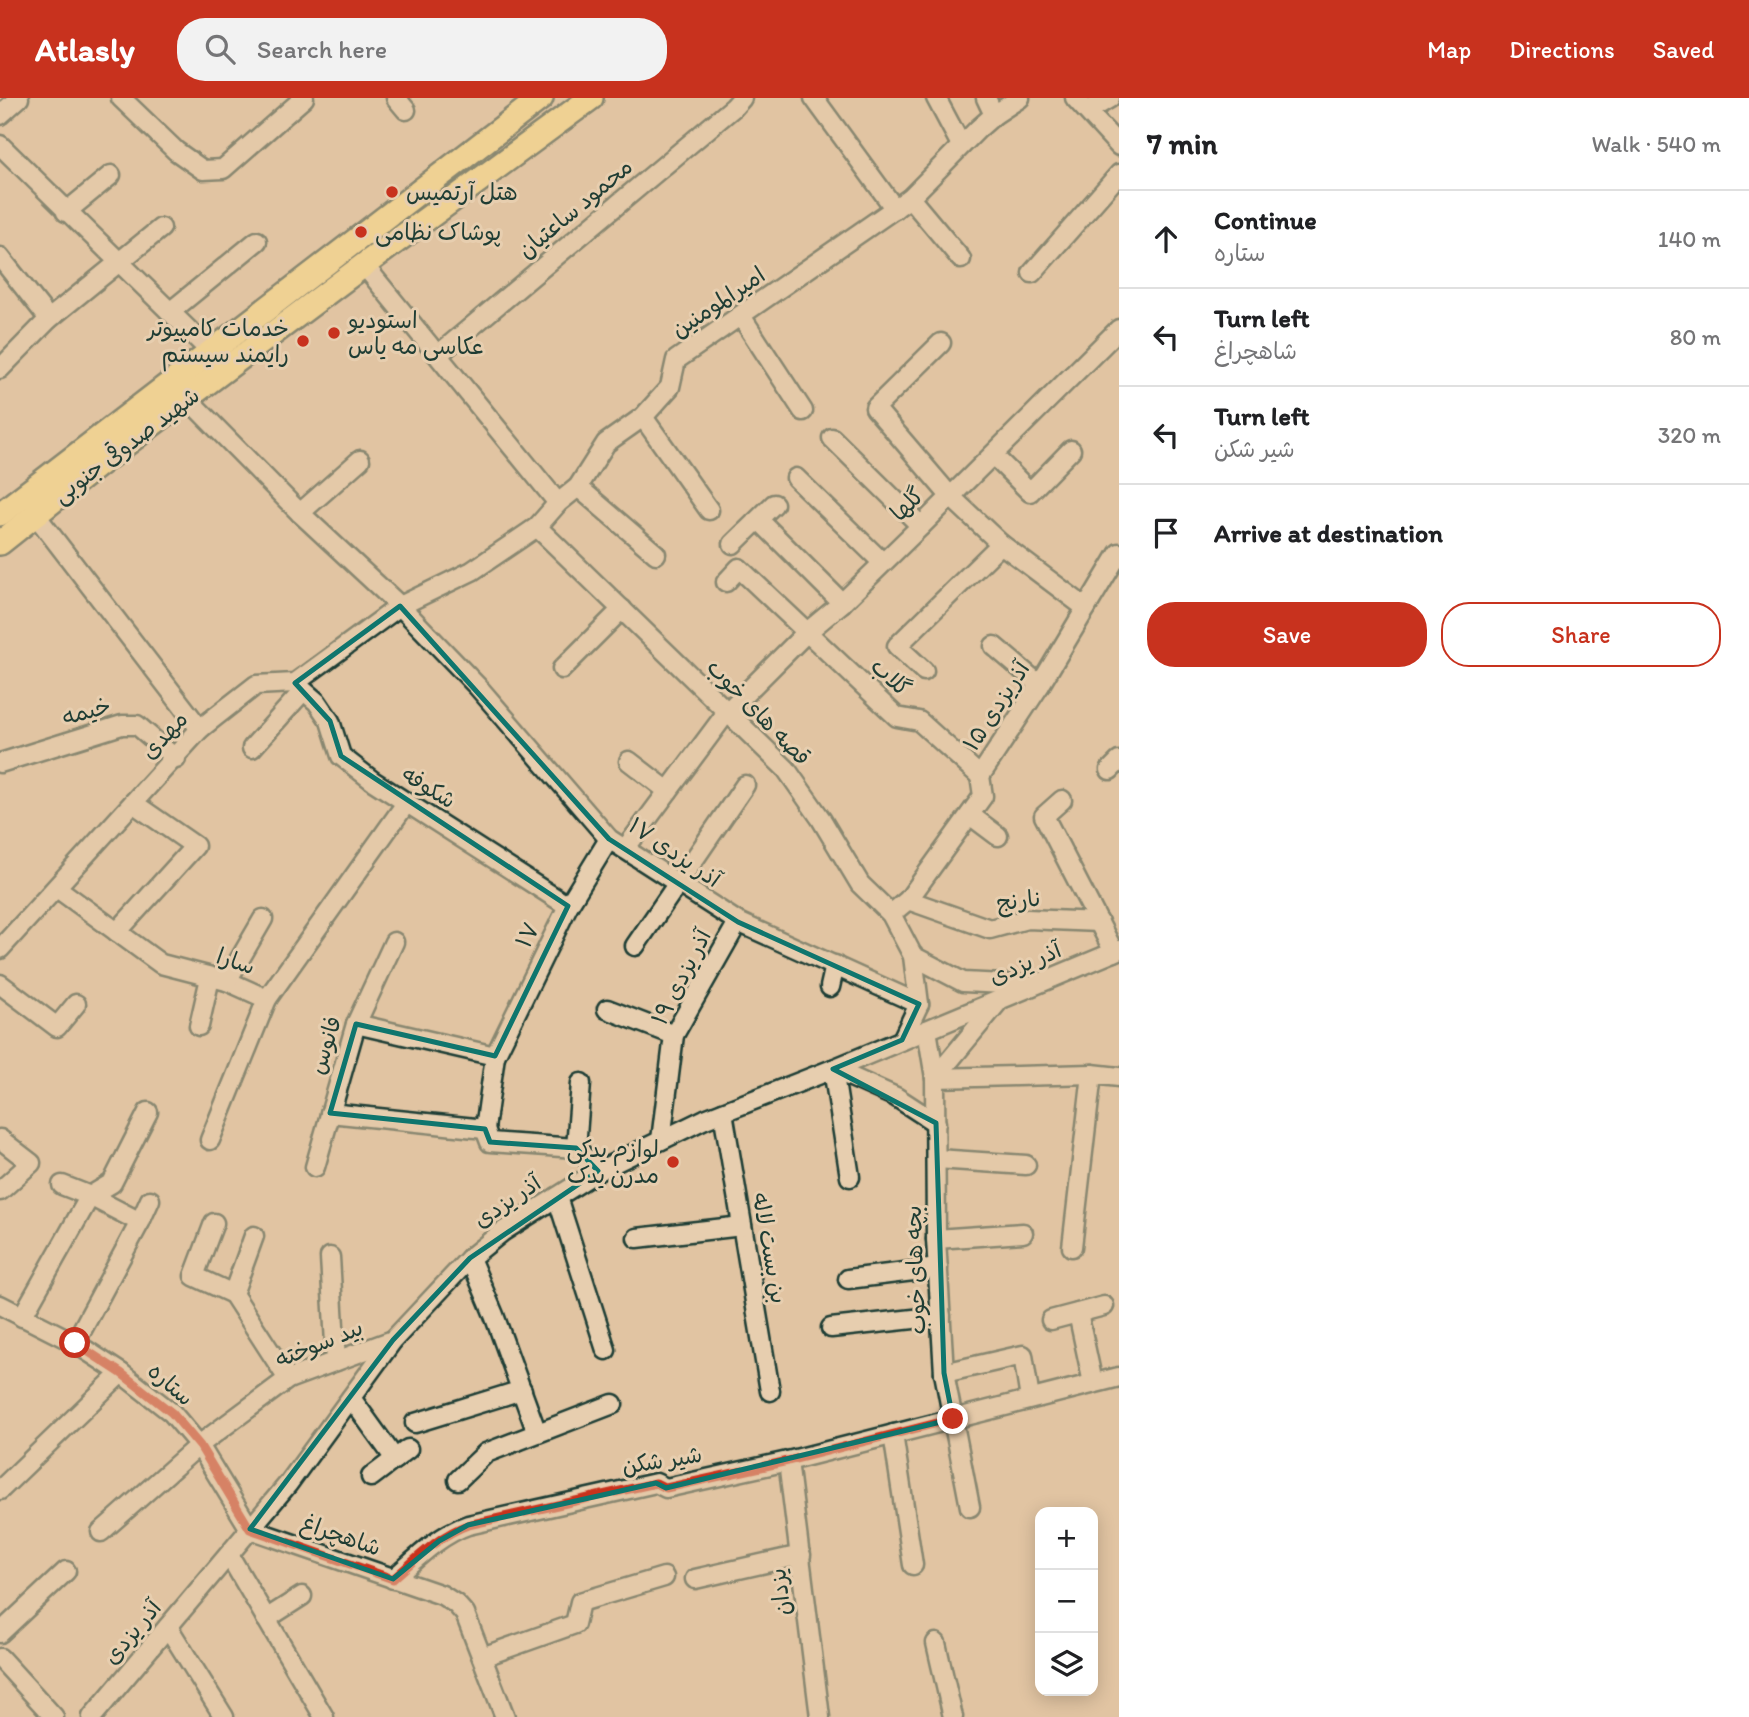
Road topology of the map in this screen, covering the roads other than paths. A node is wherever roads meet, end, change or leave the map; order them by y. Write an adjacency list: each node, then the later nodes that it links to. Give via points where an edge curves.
1 (19, 98): 13 (street)
2 (121, 98): 3 (street, via 176,151 203,170 223,169)
3 (303, 98)
4 (541, 98): 30 (main road, شهید صدوقی جنوبی)
5 (591, 98): 28 (main road, شهید صدوقی جنوبی)
6 (742, 98): 38 (street, محمود ساعتیان)
7 (814, 98): 21 (street)
8 (936, 98): 16 (street)
9 (986, 98): 14 (street)
10 (1020, 98): 14 (street, امیرالمومنین)
11 (1110, 98): 12 (street)
12 (1082, 104): 17 (street)
13 (0, 115)
14 (994, 115): 16 (street, امیرالمومنین)
15 (0, 145): 22 (street)
16 (961, 145): 20 (street, امیرالمومنین)
17 (1119, 146)
18 (1119, 174): 29 (street)
19 (111, 175): 22 (street)
20 (910, 198): 21 (street, امیرالمومنین); 26 (street)
21 (895, 209): 32 (street, امیرالمومنین)
22 (66, 212): 27 (street)
23 (161, 228): 27 (street)
24 (257, 241): 31 (street)
25 (0, 257): 34 (street)
26 (961, 259)
27 (119, 263): 31 (street); 34 (street)
28 (364, 265): 33 (main road, شهید صدوقی جنوبی); 38 (street)
29 (1032, 273)
30 (282, 299): 33 (main road); 37 (main road, شهید صدوقی جنوبی)
31 (170, 312): 37 (street)
32 (741, 316): 41 (street); 42 (street, امیرالمومنین, via 676,360 670,387)
33 (295, 318): 40 (main road, شهید صدوقی جنوبی)
34 (49, 319): 39 (street)
35 (1119, 329): 45 (street, گلها)
36 (941, 343): 49 (street, via 875,408)
37 (211, 352): 54 (main road, شهید صدوقی جنوبی)
38 (439, 354): 50 (street)
39 (0, 369)
40 (187, 398): 53 (street, آذر یزدی ۱۷); 55 (main road, شهید صدوقی جنوبی)
41 (803, 411)
42 (643, 417): 48 (street, امیرالمومنین, via 606,443); 52 (street)
43 (832, 438): 57 (street)
44 (1070, 450): 45 (street, via 1024,498)
45 (993, 455): 49 (street, گلها)
46 (360, 460): 53 (street)
47 (796, 478): 64 (street)
48 (578, 487): 50 (street, امیرالمومنین); 63 (street)
49 (950, 496): 57 (street, گلها); 61 (street)
50 (558, 503): 58 (street, امیرالمومنین)
51 (774, 504): 56 (street)
52 (709, 510)
53 (300, 513): 67 (street, آذر یزدی ۱۷)
54 (0, 514)
55 (35, 514): 59 (main road, شهید صدوقی جنوبی); 77 (street)
56 (759, 520): 60 (street); 66 (street)
57 (921, 526): 64 (street, گلها)
58 (537, 527): 67 (street, امیرالمومنین, via 472,571); 69 (street, قصه های خوب)
59 (0, 542)
60 (733, 544)
61 (1001, 544): 68 (street); 73 (street, via 897,646)
62 (1119, 552): 68 (street, ۱۵ آذریزدی)
63 (656, 554)
64 (882, 562): 66 (street, گلها)
65 (726, 582): 70 (street, گلاب, via 739,568)
66 (842, 603): 70 (street, گلها)
67 (400, 606): 75 (street); 90 (street, آذر یزدی ۱۷, via 478,687)
68 (1086, 608): 74 (street, ۱۵ آذریزدی)
69 (622, 609): 72 (street); 76 (street, قصه های خوب)
70 (806, 633): 76 (street, گلها); 82 (street, گلاب, via 897,717 919,721)
71 (994, 646): 74 (street)
72 (562, 669)
73 (924, 671)
74 (1040, 685): 82 (street, ۱۵ آذریزدی)
75 (299, 687): 77 (street, مهدی, via 256,685); 78 (street); 86 (street, شکوفه, via 330,721 341,756)
76 (727, 712): 84 (street, گلها); 96 (street, قصه های خوب, via 786,769 860,884)
77 (200, 729): 79 (street, مهدی)
78 (252, 748)
79 (176, 759): 81 (street, خیمه, via 136,725 122,725); 87 (street, مهدی)
80 (629, 761): 84 (street)
81 (0, 763)
82 (980, 776): 88 (street, ۱۵ آذریزدی, via 983,796)
83 (745, 785): 92 (street)
84 (668, 791): 91 (street, گلها)
85 (1062, 800): 99 (street, via 1044,816)
86 (407, 802): 95 (street, شکوفه); 111 (street, سارا)
87 (133, 803): 93 (street, مهدی); 100 (street, via 195,846)
88 (970, 815): 89 (street); 94 (street, ۱۵ آذریزدی)
89 (998, 836)
90 (610, 839): 91 (street, آذر یزدی ۱۷); 95 (street, ۱۷)
91 (625, 849): 92 (street, آذر یزدی ۱۷)
92 (677, 883): 98 (street, آذر یزدی ۱۷); 102 (street)
93 (57, 888): 100 (street, سارا); 103 (street, مهدی)
94 (908, 900): 96 (street, ۱۵ آذریزدی); 99 (street, نارنج, via 990,929 1027,919)
95 (568, 906): 121 (street, ۱۷)
96 (891, 914): 105 (street, قصه های خوب)
97 (263, 919): 107 (street)
98 (738, 922): 106 (street, آذر یزدی ۱۷); 119 (street, آذر یزدی ۱۹)
99 (1098, 922): 104 (street)
100 (117, 932): 107 (street, سارا, via 161,964)
101 (394, 942): 116 (street, فانوس)
102 (635, 946)
103 (0, 949)
104 (1116, 951): 109 (street, آذر یزدی)
105 (913, 956): 109 (street, via 963,982); 114 (street, قصه های خوب)
106 (835, 965): 110 (street); 114 (street, آذر یزدی ۱۷)
107 (218, 980): 111 (street, سارا); 117 (street)
108 (0, 984): 113 (street, via 57,1027)
109 (1036, 984): 112 (street, آذر یزدی)
110 (830, 987)
111 (267, 999): 133 (street)
112 (999, 1001): 118 (street, آذر یزدی); 125 (street)
113 (76, 1004)
114 (919, 1004): 120 (street)
115 (607, 1009): 119 (street)
116 (356, 1024): 121 (street); 129 (street, فانوس)
117 (199, 1026)
118 (927, 1030): 120 (street, آذر یزدی); 125 (street, بچه های خوب)
119 (674, 1035): 134 (street, آذر یزدی ۱۹)
120 (902, 1040): 122 (street, آذر یزدی)
121 (495, 1056): 131 (street, ۱۷)
122 (833, 1069): 128 (street, آذر یزدی); 130 (street, via 896,1097); 140 (street)
123 (1092, 1074): 124 (street); 125 (street); 153 (street)
124 (1119, 1077)
125 (935, 1078): 130 (street, بچه های خوب)
126 (581, 1083): 135 (street)
127 (148, 1112): 143 (street, via 112,1183)
128 (723, 1112): 134 (street, آذر یزدی); 148 (street, بن بست لاله)
129 (330, 1113): 131 (street); 138 (street, فانوس)
130 (936, 1122): 136 (street, بچه های خوب)
131 (485, 1129): 135 (street, via 490,1142)
132 (0, 1139): 142 (street, via 32,1163)
133 (210, 1140)
134 (661, 1140): 139 (street, آذر یزدی)
135 (576, 1148): 139 (street)
136 (937, 1159): 137 (street); 152 (street, بچه های خوب)
137 (1026, 1165)
138 (315, 1167)
139 (598, 1171): 144 (street, آذر یزدی)
140 (850, 1177)
141 (62, 1185): 143 (street)
142 (0, 1191)
143 (90, 1196): 146 (street); 163 (street)
144 (557, 1197): 155 (street, آذر یزدی); 168 (street)
145 (150, 1200): 146 (street)
146 (140, 1222): 167 (street)
147 (214, 1223): 158 (street, via 194,1276)
148 (742, 1226): 151 (street); 176 (street, بن بست لاله)
149 (1023, 1233): 152 (street)
150 (254, 1236): 158 (street)
151 (637, 1238)
152 (936, 1239): 156 (street, بچه های خوب)
153 (1072, 1247)
154 (330, 1258): 169 (street)
155 (470, 1258): 166 (street, آذر یزدی); 175 (street)
156 (938, 1268): 157 (street); 162 (street, بچه های خوب)
157 (848, 1279)
158 (233, 1294): 173 (street)
159 (0, 1305): 163 (street, ستاره)
160 (1104, 1306): 161 (street)
161 (1078, 1313): 164 (street); 174 (street)
162 (941, 1316): 165 (street); 171 (street, بچه های خوب)
163 (22, 1317): 167 (street, ستاره)
164 (1051, 1321)
165 (831, 1328)
166 (393, 1340): 169 (street, بید سوخته); 177 (street, آذر یزدی)
167 (75, 1343): 170 (street, ستاره)
168 (606, 1350)
169 (337, 1361): 173 (street, بید سوخته)
170 (121, 1373): 184 (street, ستاره, via 172,1413); 188 (street)
171 (944, 1373): 178 (street, via 1023,1355); 180 (street, بچه های خوب)
172 (1119, 1377): 174 (street, شیر شکن)
173 (288, 1379): 184 (street, بید سوخته)
174 (1093, 1383): 178 (street, شیر شکن)
175 (522, 1390): 181 (street); 182 (street)
176 (770, 1391)
177 (351, 1398): 186 (street, via 402,1454); 190 (street, آذر یزدی)
178 (1030, 1399): 180 (street, شیر شکن)
179 (613, 1404): 182 (street)
180 (953, 1419): 183 (street, شیر شکن); 189 (street, بچه های خوب)
181 (415, 1423)
182 (537, 1433): 187 (street, via 486,1453)
183 (893, 1434): 185 (street, شیر شکن); 194 (street)
184 (200, 1446): 190 (street, ستاره); 191 (street, بید سوخته)
185 (788, 1461): 193 (street, یزدان); 197 (street, شیر شکن, via 666,1488 656,1483 468,1525 439,1541)
186 (371, 1477)
187 (458, 1480)
188 (0, 1490)
189 (970, 1507)
190 (250, 1529): 192 (street, آذر یزدی); 197 (street, شاهچراغ)
191 (101, 1532)
192 (229, 1555): 200 (street); 201 (street, آذر یزدی)
193 (801, 1555): 198 (street); 211 (street, یزدان)
194 (913, 1565)
195 (66, 1571): 202 (street)
196 (664, 1577): 204 (street, via 580,1602 575,1624)
197 (393, 1579): 204 (street, شاهچراغ, via 456,1604 465,1614)
198 (695, 1579)
199 (302, 1595): 200 (street)
200 (267, 1619): 209 (street)
201 (168, 1627): 207 (street, آذر یزدی); 208 (street)
202 (0, 1633)
203 (936, 1643): 212 (street)
204 (482, 1657): 210 (street, شاهچراغ)
205 (0, 1658): 206 (street)
206 (54, 1717)
207 (92, 1717)
208 (224, 1717)
209 (324, 1717)
210 (505, 1717)
211 (820, 1717)
212 (953, 1717)

